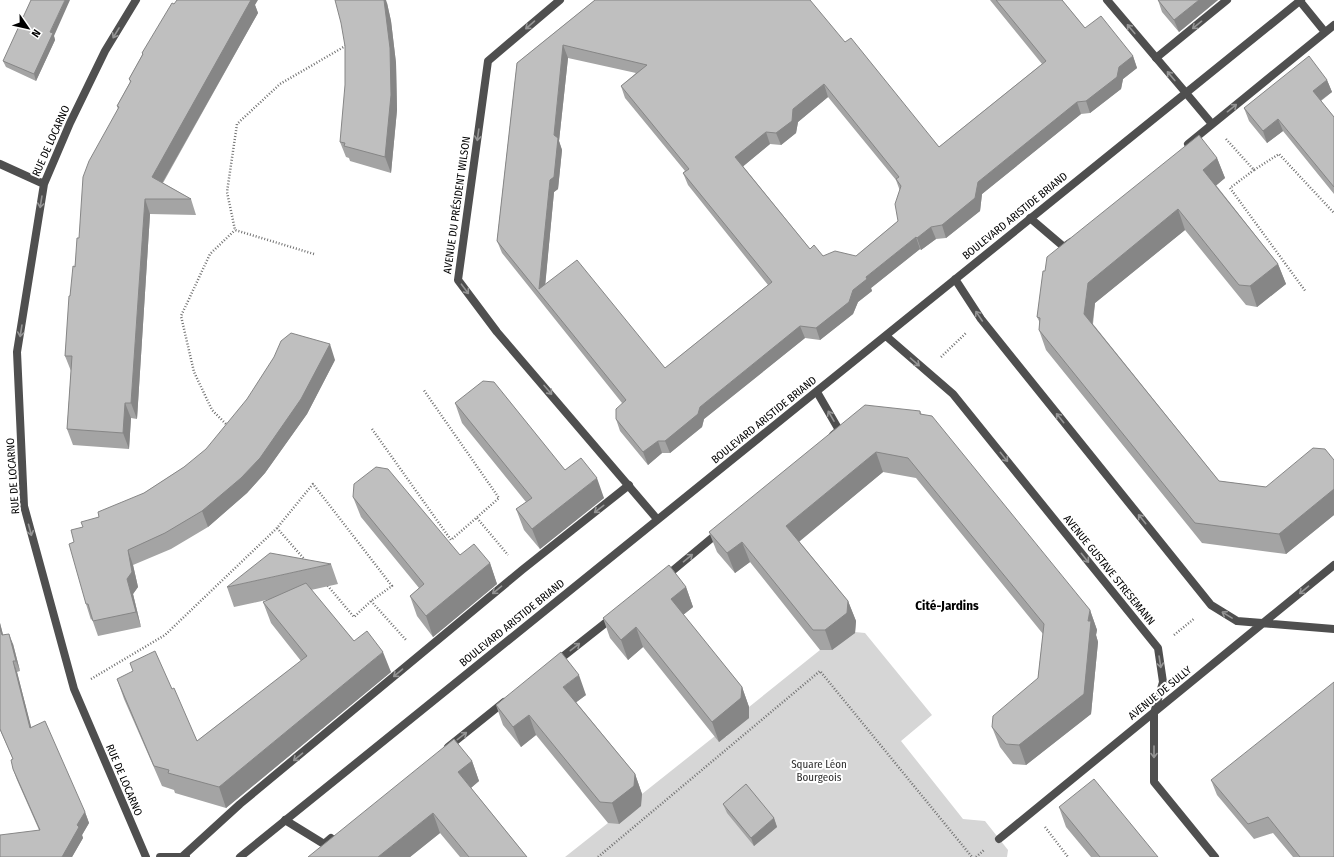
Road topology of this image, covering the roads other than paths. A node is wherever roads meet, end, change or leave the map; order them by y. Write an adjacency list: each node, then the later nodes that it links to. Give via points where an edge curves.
1 (136, 0): 13 (street, RUE DE LOCARNO, one-way to 13, via 105,51)
2 (560, 0): 20 (street, AVENUE DU PRÉSIDENT WILSON, one-way to 20, via 488,61 458,280 497,332)
3 (1107, 0): 8 (street, one-way to 3)
4 (1227, 0): 8 (street, one-way to 8)
5 (1300, 0): 7 (street); 9 (street, BOULEVARD ARISTIDE BRIAND)
6 (1334, 25): 7 (street)
7 (1325, 32): 10 (street, one-way to 7)
8 (1156, 58): 9 (street, one-way to 8)
9 (1186, 93): 10 (street); 14 (street, BOULEVARD ARISTIDE BRIAND)
10 (1212, 124): 11 (street)
11 (1183, 148)
12 (0, 164): 13 (street)
13 (44, 184): 35 (street, RUE DE LOCARNO, one-way to 35, via 17,352 24,506 74,689)
14 (1030, 218): 15 (street, via 1064,247); 16 (street, BOULEVARD ARISTIDE BRIAND)
15 (1076, 238)
16 (955, 278): 17 (street, BOULEVARD ARISTIDE BRIAND); 26 (street, one-way to 16, via 1237,621 1211,605 981,319)
17 (886, 336): 18 (street, BOULEVARD ARISTIDE BRIAND); 30 (street, AVENUE GUSTAVE STRESEMANN, one-way to 30, via 953,394 1158,648 1163,682)
18 (817, 392): 19 (street, one-way to 18, via 839,430); 21 (street, BOULEVARD ARISTIDE BRIAND)
19 (827, 440)
20 (630, 485): 21 (street, AVENUE DU PRÉSIDENT WILSON); 37 (street, one-way to 37, via 455,625 240,804)
21 (657, 519): 32 (street, BOULEVARD ARISTIDE BRIAND)
22 (724, 527): 24 (street, one-way to 22)
23 (1334, 565): 26 (street, AVENUE DE SULLY, one-way to 26)
24 (656, 583)
25 (619, 613): 28 (street, one-way to 25)
26 (1265, 622): 27 (street); 30 (street, AVENUE DE SULLY)
27 (1334, 629)
28 (550, 667)
29 (512, 696): 31 (street, one-way to 29)
30 (1154, 713): 34 (street, AVENUE DE SULLY); 39 (street, AVENUE GUSTAVE STRESEMANN, one-way to 39, via 1154,782)
31 (443, 751)
32 (285, 820): 33 (street, via 324,844); 38 (street, BOULEVARD ARISTIDE BRIAND)
33 (336, 834)
34 (999, 839)
35 (146, 857)
36 (160, 857): 37 (street)
37 (185, 857)
38 (240, 857)
39 (1215, 857)

